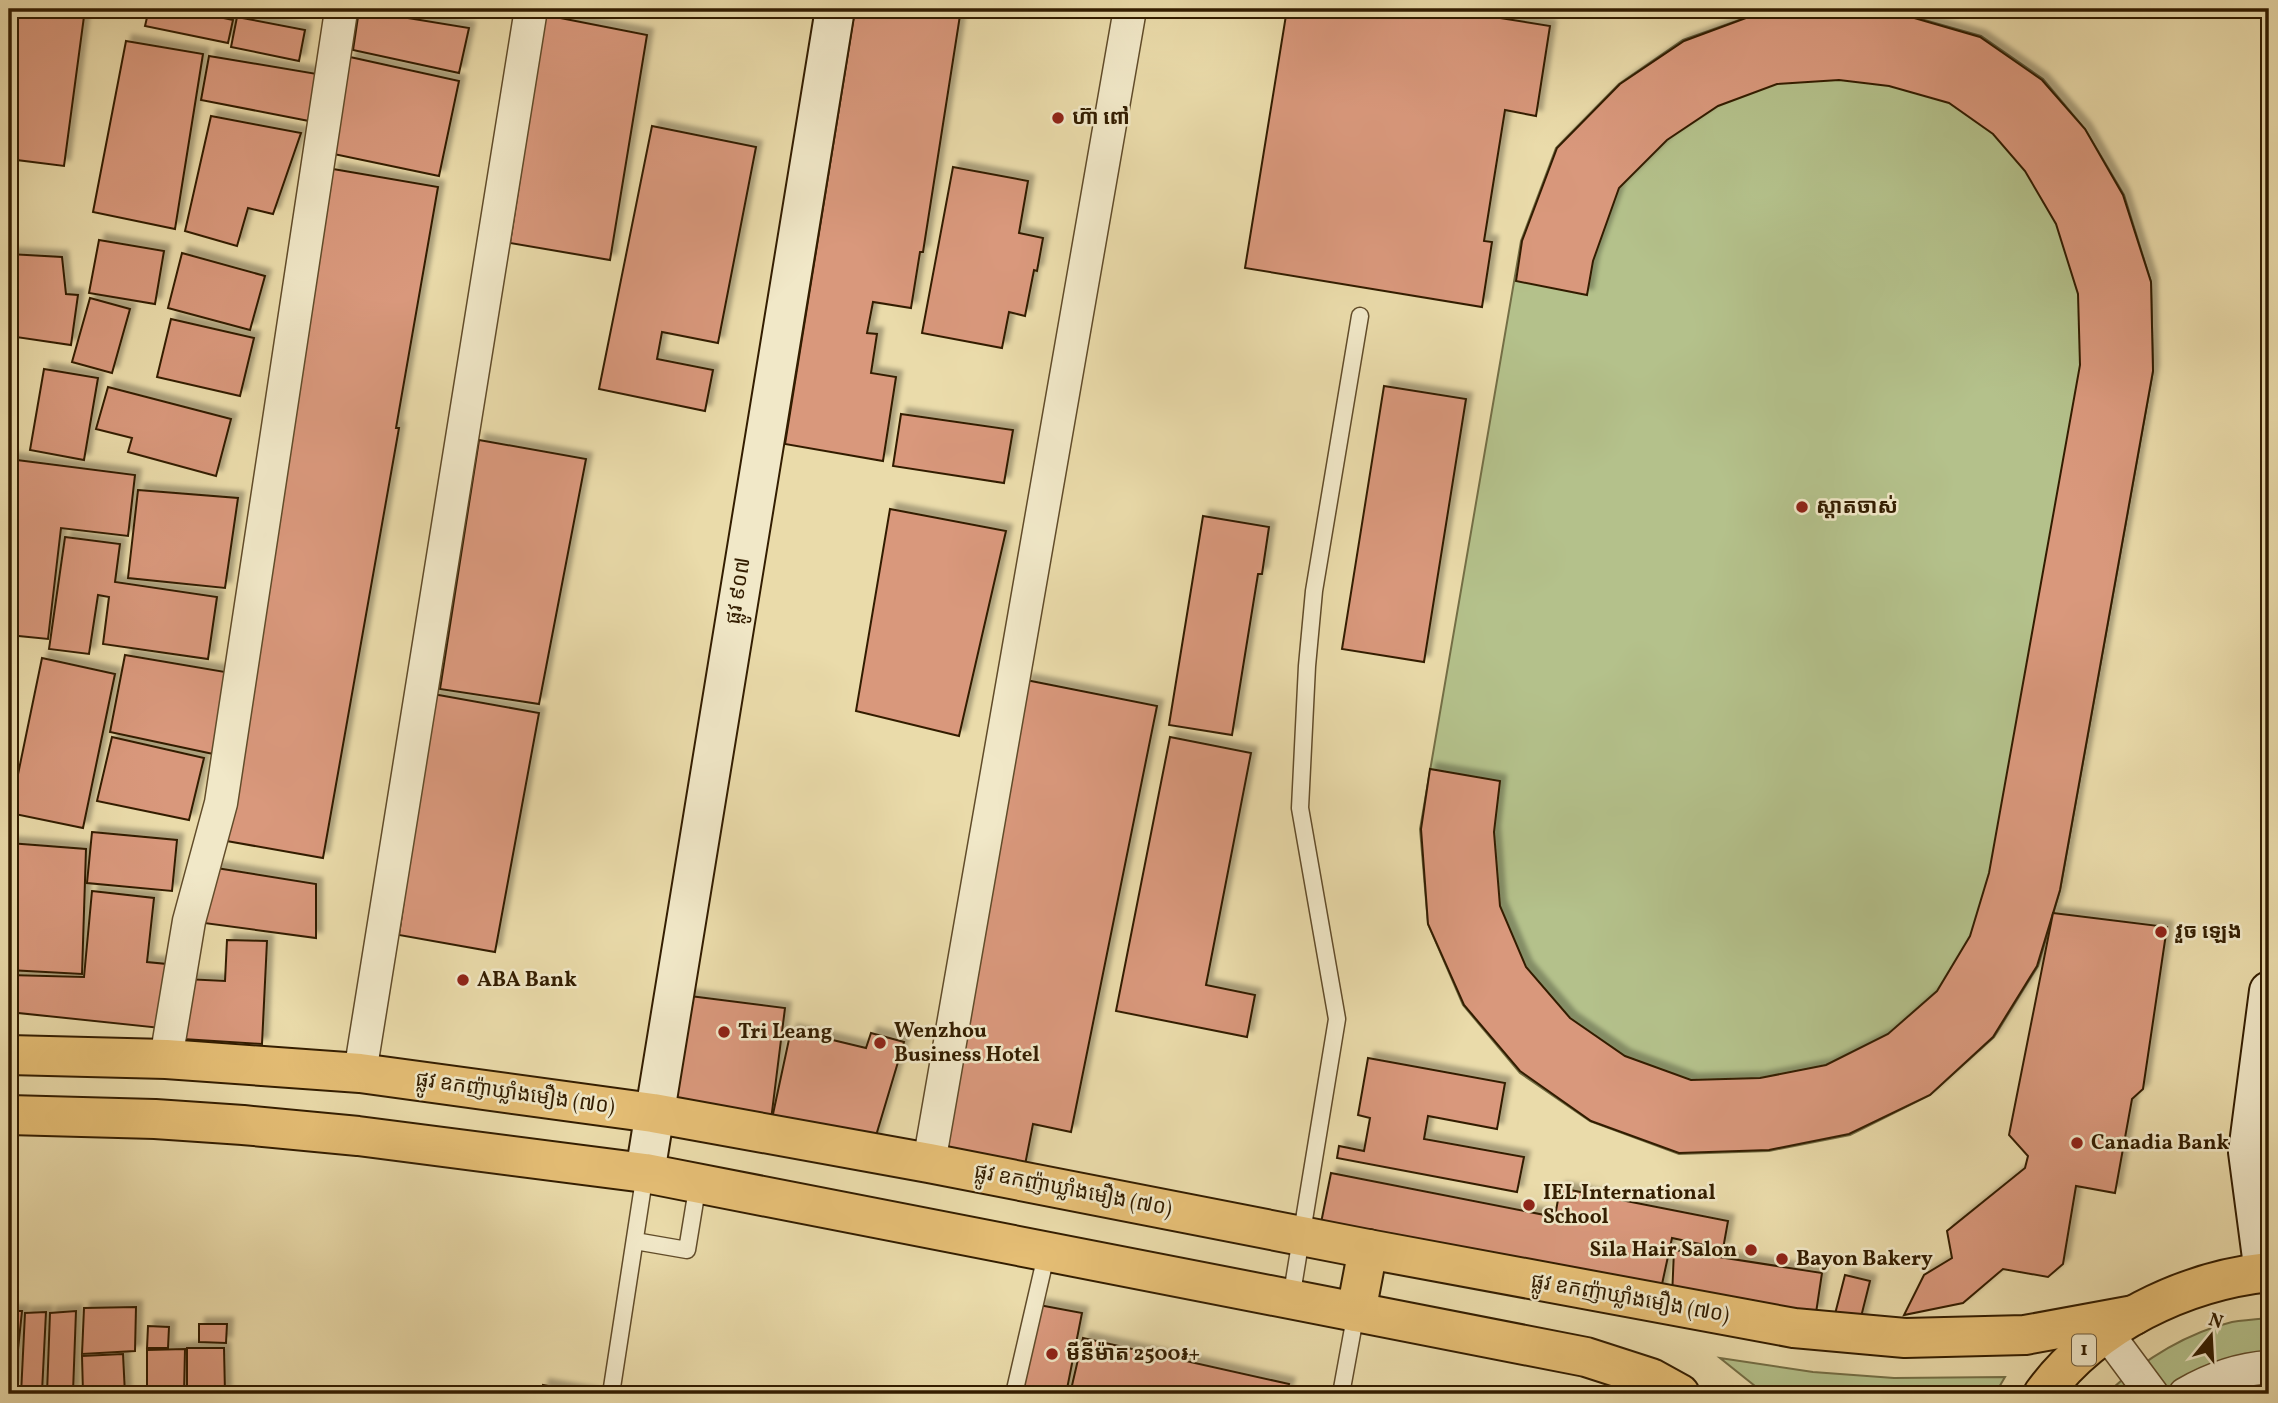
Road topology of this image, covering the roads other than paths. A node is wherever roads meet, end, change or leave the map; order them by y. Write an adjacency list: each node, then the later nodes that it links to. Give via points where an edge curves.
1 (531, 9): 9 (street)
2 (835, 9): 10 (street, ផ្លូវ ៩០៧)
3 (1130, 9): 13 (street)
4 (341, 11): 8 (street, via 221,803 189,921)
5 (1360, 316): 16 (lane, via 1314,591 1307,666 1300,808 1337,1018)
6 (2269, 991): 12 (street)
7 (9, 1055): 8 (main road, ផ្លូវ ឧកញ៉ាឃ្លាំងមឿង (៧០))
8 (166, 1059): 9 (main road, ផ្លូវ ឧកញ៉ាឃ្លាំងមឿង (៧០))
9 (360, 1073): 10 (main road, ផ្លូវ ឧកញ៉ាឃ្លាំងមឿង (៧០))
10 (653, 1113): 13 (main road, ផ្លូវ ឧកញ៉ាឃ្លាំងមឿង (៧០)); 14 (street, ផ្លូវ ៩០៧)
11 (9, 1115): 14 (main road, via 155,1119 294,1130)
12 (2258, 1150): 20 (street)
13 (929, 1163): 16 (main road, ផ្លូវ ឧកញ៉ាឃ្លាំងមឿង (៧០))
14 (645, 1174): 15 (main road); 17 (lane)
15 (698, 1183): 17 (lane, via 687,1250); 19 (main road)
16 (1302, 1237): 18 (main road, ផ្លូវ ឧកញ៉ាឃ្លាំងមឿង (៧០)); 21 (lane)
17 (635, 1241): 25 (lane)
18 (1368, 1249): 22 (main road); 23 (main road, ផ្លូវ ឧកញ៉ាឃ្លាំងមឿង (៧០), via 1794,1328 1905,1338 2025,1335)
19 (1047, 1251): 21 (main road); 26 (lane)
20 (2267, 1272): 23 (main road, 1, via 2201,1287)
21 (1291, 1299): 22 (main road)
22 (1356, 1312): 27 (lane); 28 (main road, via 1586,1357 1651,1378)
23 (2120, 1324): 29 (main road, 1, via 2078,1355); 30 (street)
24 (2269, 1367): 31 (street, via 2203,1383)
25 (611, 1394)
26 (1014, 1394)
27 (1341, 1394)
28 (1680, 1394)
29 (2043, 1394)
30 (2152, 1394)
31 (2185, 1394)

